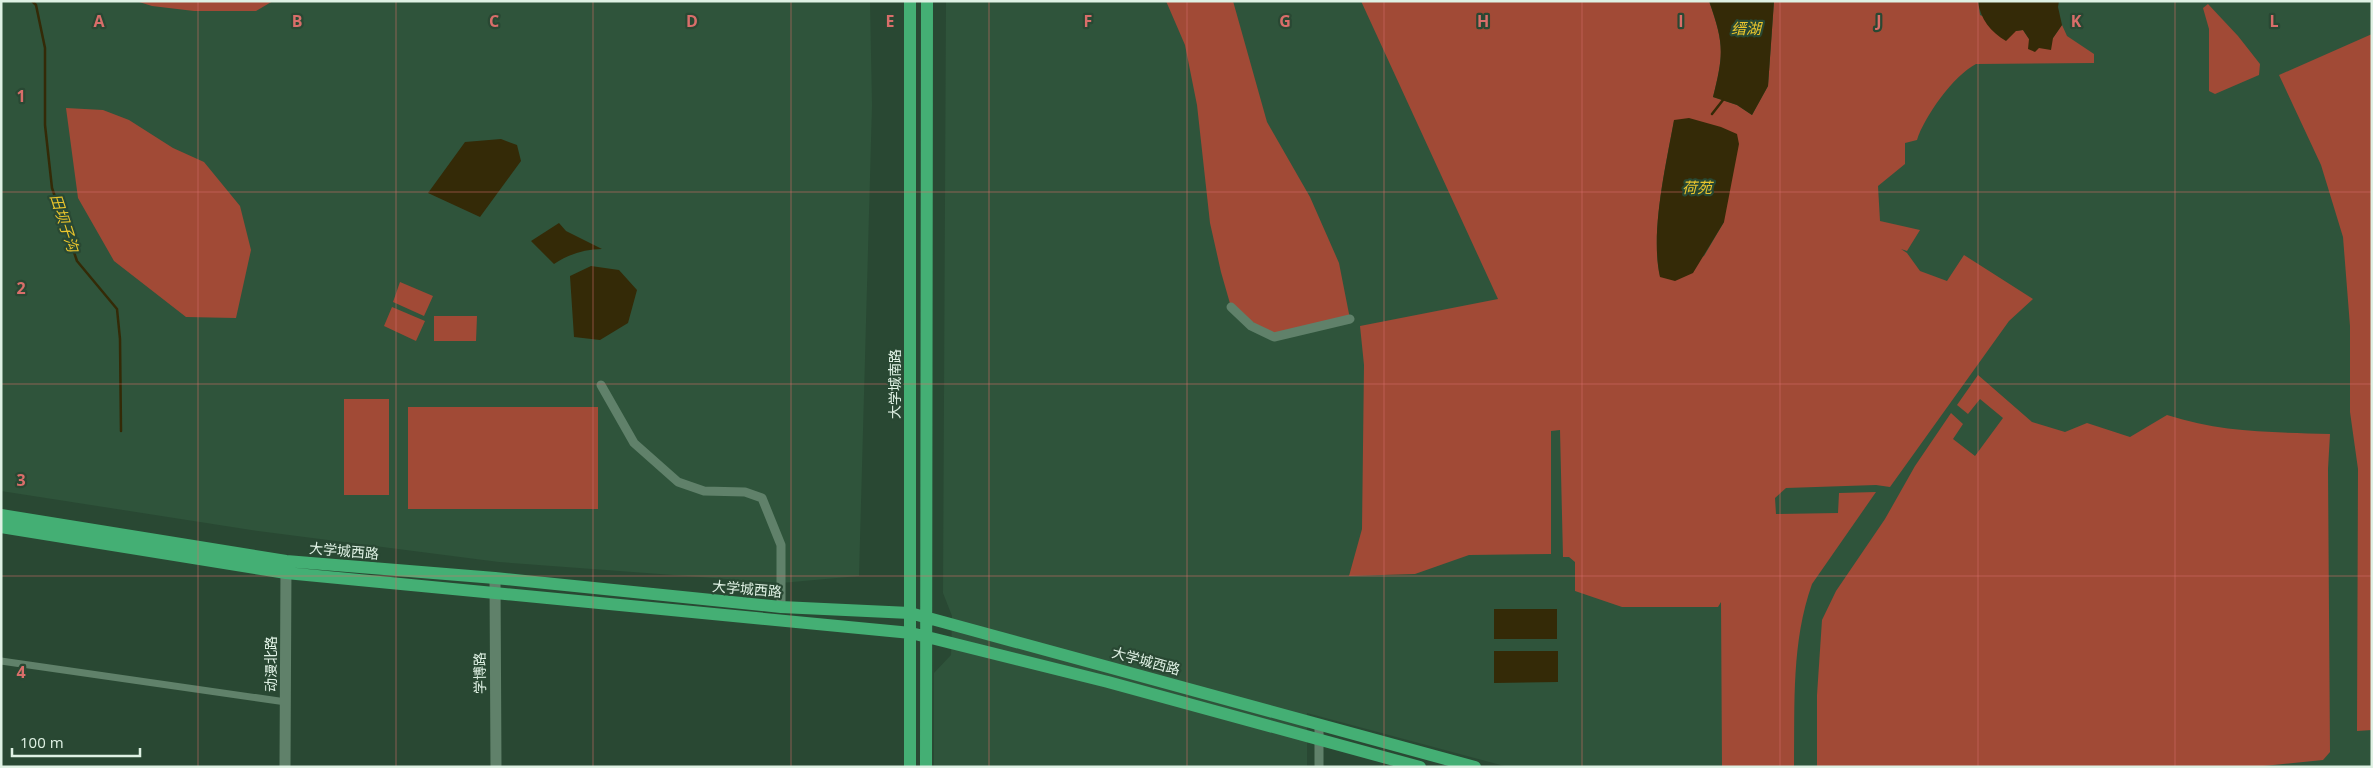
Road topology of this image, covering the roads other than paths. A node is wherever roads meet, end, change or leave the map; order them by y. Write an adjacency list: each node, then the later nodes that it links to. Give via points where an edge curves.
1 (910, 1): 12 (main road, 大学城南路)
2 (927, 1): 13 (main road)
3 (1231, 307): 4 (street, via 1251,326 1274,337)
4 (1350, 319)
5 (601, 385): 11 (street, via 634,443 678,482 704,491 745,492 762,498 781,545)
6 (1, 515): 8 (main road, 大学城西路)
7 (1, 527): 8 (main road, 大学城西路)
8 (286, 567): 9 (main road, 大学城西路); 10 (main road, 大学城西路); 17 (street, 动漫北路)
9 (495, 578): 10 (street, 学博路); 11 (main road, 大学城西路)
10 (494, 592): 14 (main road, 大学城西路); 21 (street, 学博路)
11 (781, 607): 12 (main road, 大学城西路)
12 (910, 613): 13 (main road, 大学城西路); 14 (main road, 大学城南路)
13 (927, 617): 15 (main road); 18 (main road, 大学城西路)
14 (911, 633): 15 (main road, 大学城西路); 22 (main road, 大学城南路)
15 (927, 636): 19 (main road, 大学城西路); 23 (main road)
16 (1, 660): 17 (street)
17 (286, 702): 20 (street, 动漫北路)
18 (1319, 724): 19 (street); 26 (main road, 大学城西路)
19 (1319, 739): 24 (street); 25 (main road, 大学城西路)
20 (286, 767)
21 (496, 767)
22 (910, 767)
23 (926, 767)
24 (1319, 767)
25 (1420, 767)
26 (1475, 767)

